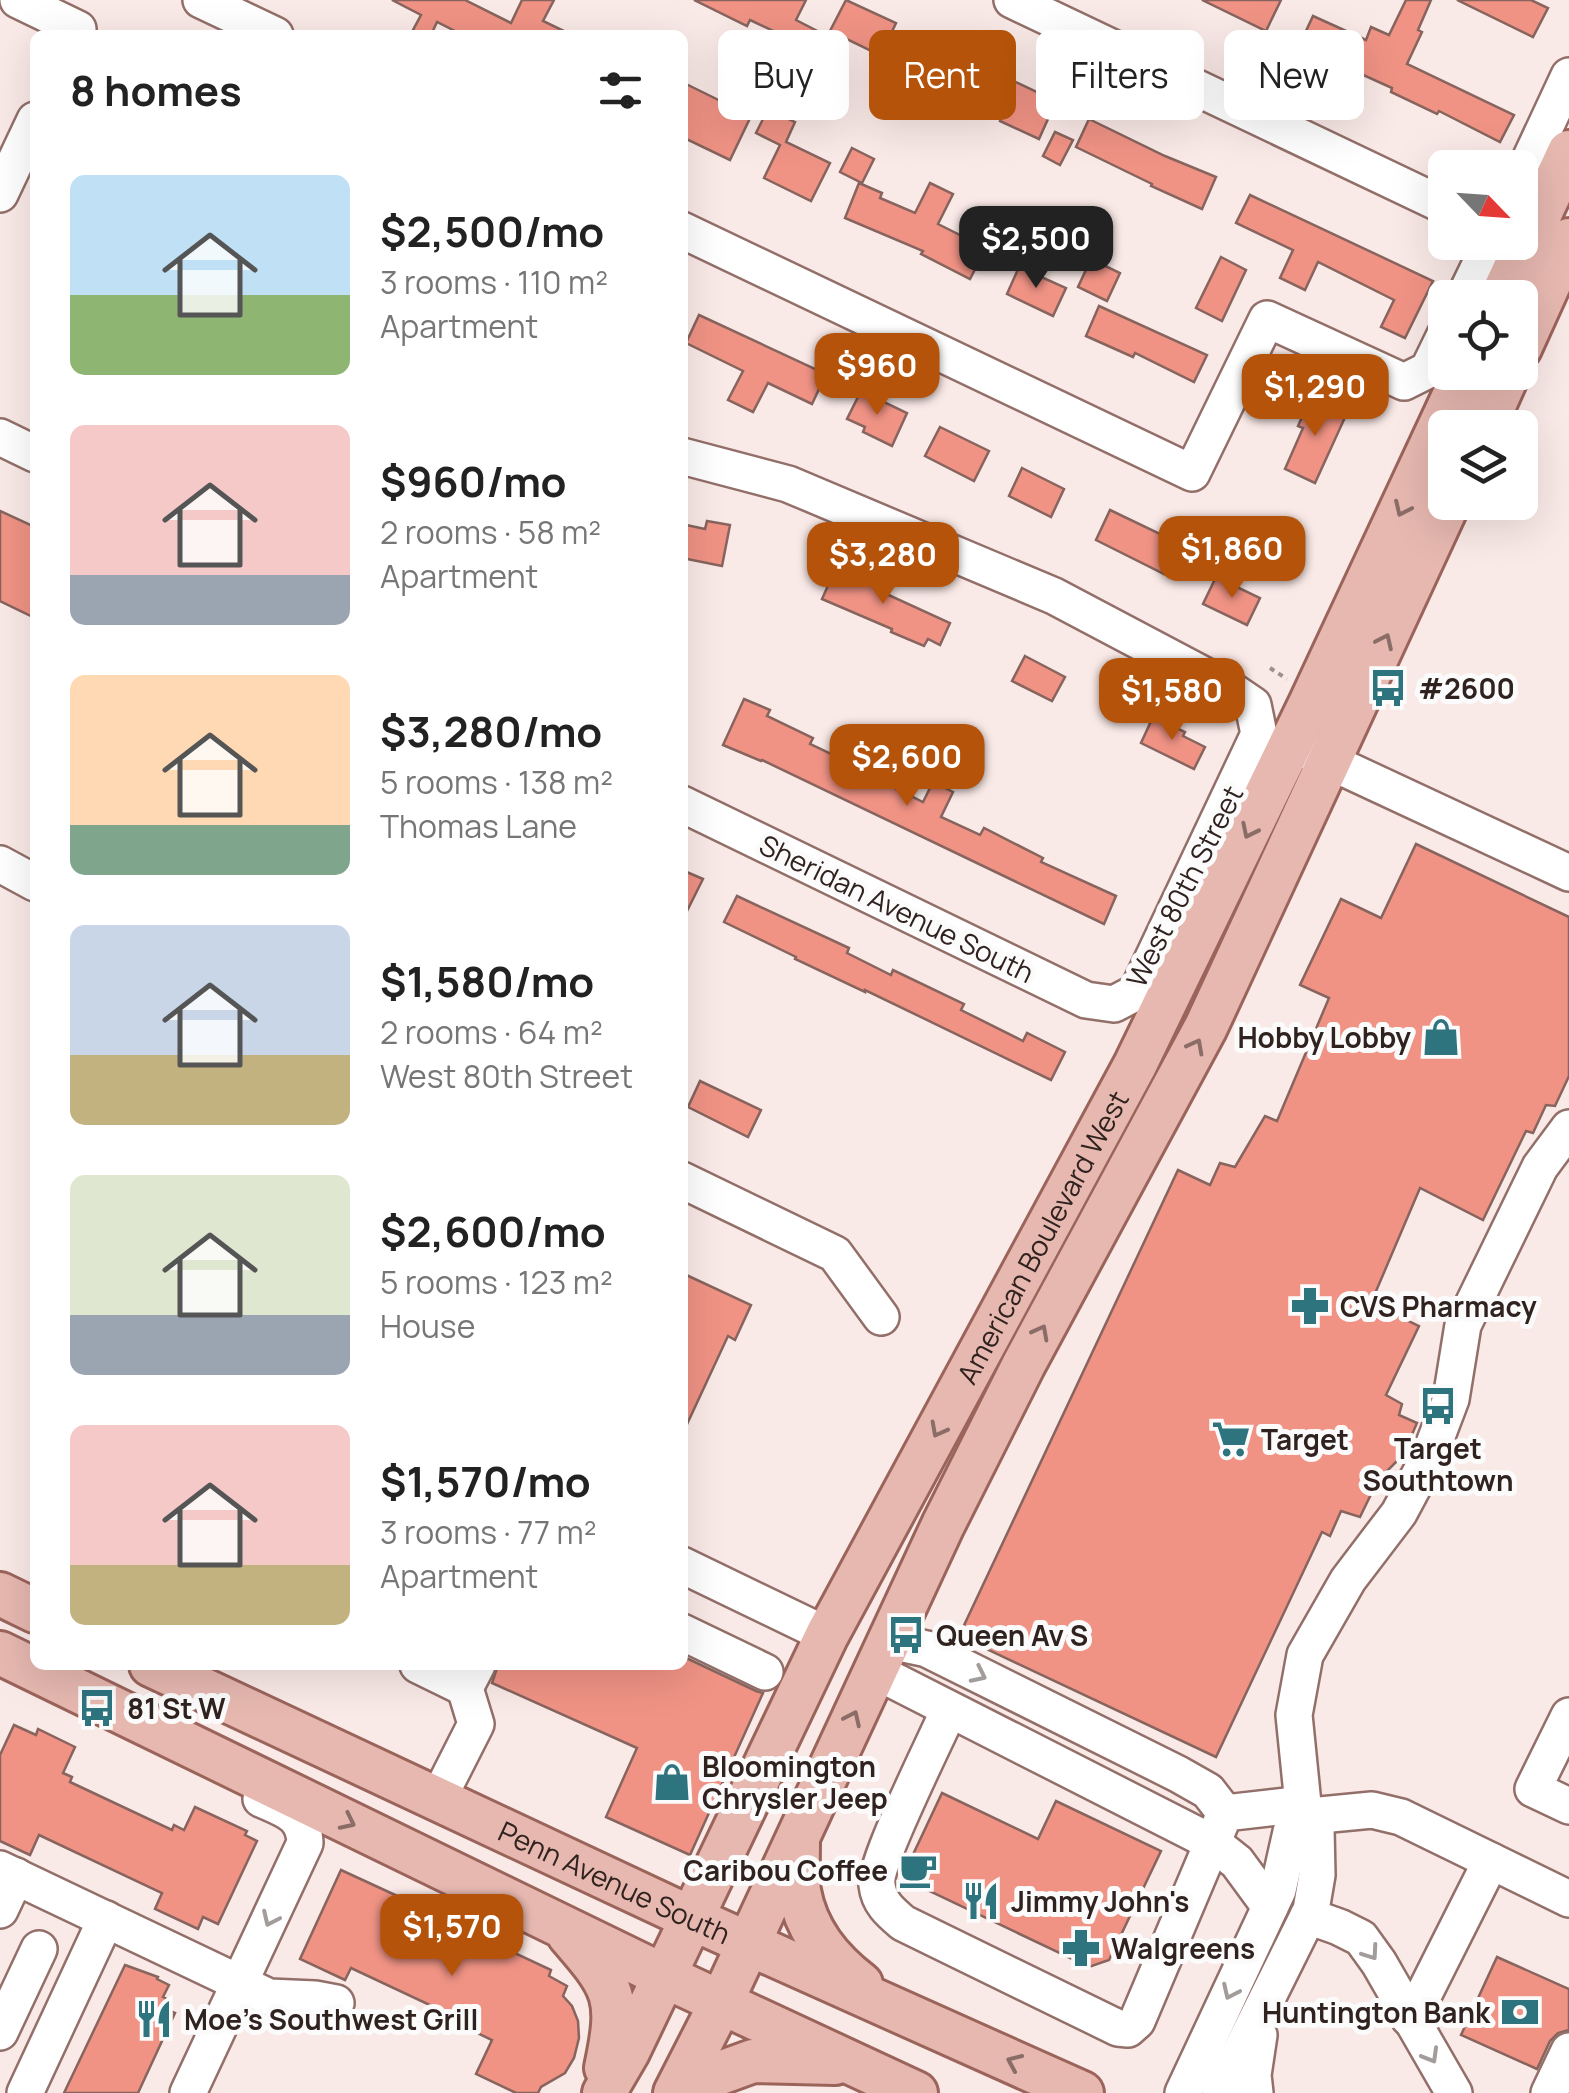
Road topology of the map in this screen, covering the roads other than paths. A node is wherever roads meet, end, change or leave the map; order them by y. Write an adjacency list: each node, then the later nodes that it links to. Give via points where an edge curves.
1 (18, 0): 4 (street)
2 (201, 0): 5 (street)
3 (1012, 0): 11 (street)
4 (82, 21)
5 (264, 30)
6 (1569, 76): 8 (street)
7 (30, 139): 10 (street)
8 (1534, 150)
9 (1569, 152): 14 (main road)
10 (0, 194)
11 (1428, 198)
12 (688, 233): 16 (street, via 1192,473 1267,319 1404,382)
13 (1569, 240): 15 (main road)
14 (1509, 280)
15 (1538, 308)
16 (1428, 370)
17 (0, 437): 18 (street)
18 (30, 452)
19 (688, 458): 27 (street, West 80th Street, via 788,484 1054,596 1253,704 1259,734 1137,992)
20 (1428, 478): 22 (main road, American Boulevard West, one-way to 22)
21 (1440, 520): 22 (main road, American Boulevard West, one-way to 21)
22 (1310, 752): 25 (street); 36 (main road, American Boulevard West, one-way to 36); 37 (main road, American Boulevard West, one-way to 22, via 1024,1364 1206,1027)
23 (688, 807): 27 (street, Sheridan Avenue South, via 1086,1000)
24 (0, 864): 26 (street)
25 (1569, 872)
26 (30, 880)
27 (1114, 1004)
28 (1569, 1128): 48 (street, via 1540,1167 1464,1326 1452,1399 1428,1456 1305,1655 1294,1714)
29 (688, 1183): 30 (street, via 835,1254)
30 (880, 1317)
31 (688, 1568): 36 (street)
32 (0, 1594): 33 (main road)
33 (30, 1608)
34 (30, 1618): 38 (street)
35 (688, 1635): 41 (street)
36 (827, 1635): 57 (main road, American Boulevard West)
37 (882, 1656): 44 (street); 49 (street, one-way to 49, via 927,1650 1178,1774 1208,1791); 50 (main road, American Boulevard West, one-way to 37)
38 (3, 1662): 43 (main road)
39 (162, 1670): 46 (main road, Penn Avenue South)
40 (442, 1670): 42 (street)
41 (765, 1672)
42 (471, 1676): 46 (street, via 476,1724)
43 (86, 1694): 59 (main road, one-way to 59); 63 (street, one-way to 63, via 174,1758 300,1821 305,1843)
44 (950, 1710): 49 (street); 49 (street, via 888,1846 876,1882 883,1906 902,1923 1118,2028 1137,2022)
45 (1569, 1716): 47 (street, via 1533,1789)
46 (438, 1799): 57 (main road, Penn Avenue South)
47 (1569, 1806)
48 (1307, 1810): 49 (street); 51 (street, via 1401,1817); 54 (street, via 1291,1832); 56 (street, via 1316,1828 1317,1875)
49 (1218, 1828): 54 (street)
50 (798, 1839): 60 (main road, American Boulevard West); 67 (main road, via 800,1892 812,1931 838,1966)
51 (1491, 1861): 53 (street); 68 (street)
52 (8, 1873): 55 (street); 58 (street)
53 (1569, 1899)
54 (1270, 1907): 82 (street, one-way to 82)
55 (0, 1910)
56 (1308, 1916): 66 (street); 68 (street, one-way to 68, via 1361,1938)
57 (692, 1918): 60 (main road, Penn Avenue South); 62 (main road, American Boulevard West)
58 (106, 1919): 63 (street); 76 (street)
59 (562, 1926): 62 (main road); 78 (main road, via 600,1970 612,1996 614,2029)
60 (749, 1944): 65 (main road, American Boulevard West); 67 (main road, Penn Avenue South)
61 (39, 1950): 69 (street)
62 (664, 1976): 65 (main road); 78 (main road, American Boulevard West)
63 (240, 1983): 64 (street, via 269,1997); 77 (street)
64 (336, 2002)
65 (722, 2003): 71 (main road); 79 (main road, American Boulevard West)
66 (1264, 2004): 83 (street); 84 (street)
67 (893, 2008): 81 (main road, Penn Avenue South, one-way to 67)
68 (1409, 2018): 85 (street, one-way to 85)
69 (0, 2032)
70 (1569, 2051): 86 (street)
71 (852, 2063): 74 (main road); 80 (main road, via 753,2062 709,2077)
72 (1569, 2072): 87 (street)
73 (0, 2089): 75 (street)
74 (913, 2092)
75 (9, 2093)
76 (25, 2093)
77 (188, 2093)
78 (602, 2093)
79 (676, 2093)
80 (689, 2093)
81 (1082, 2093)
82 (1183, 2093)
83 (1220, 2093)
84 (1256, 2093)
85 (1454, 2093)
86 (1549, 2093)
87 (1559, 2093)

